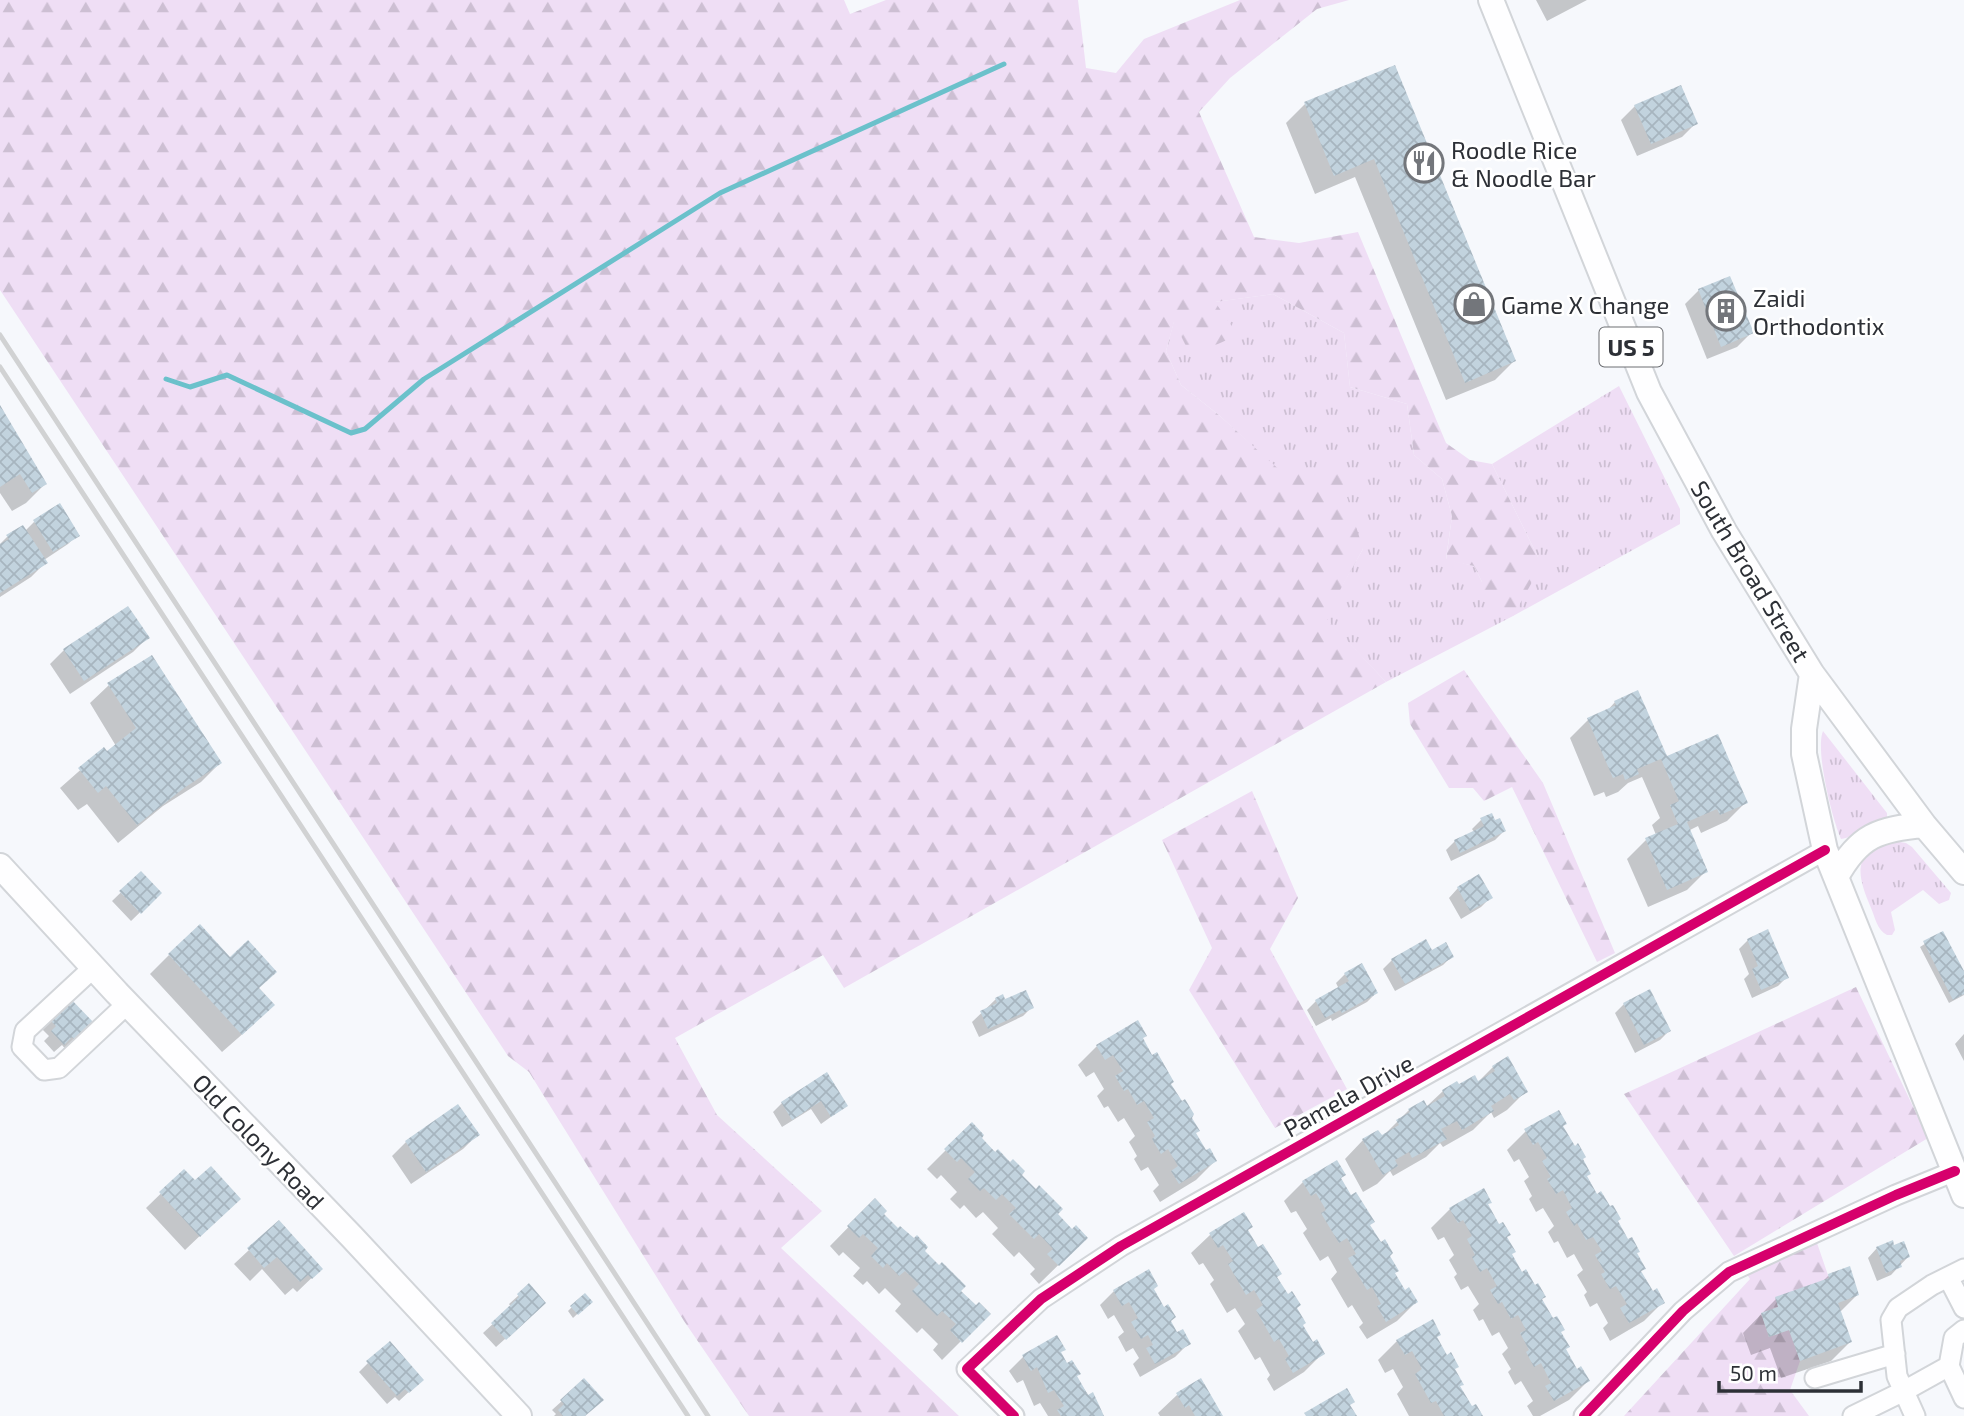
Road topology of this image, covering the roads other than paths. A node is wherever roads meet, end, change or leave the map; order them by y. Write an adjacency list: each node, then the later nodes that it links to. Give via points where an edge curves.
1 (1491, 0): 2 (main road, South Broad Street / US 5, via 1649,392 1724,531)
2 (1812, 674): 3 (main road, US 5); 4 (main road, South Broad Street, via 1804,754)
3 (1924, 825): 6 (main road, US 5); 7 (main road, via 1884,830 1863,841)
4 (1825, 850): 7 (main road, South Broad Street); 21 (street, Pamela Drive, via 1121,1247 1041,1298 967,1369)
5 (0, 866): 8 (main road, Old Colony Road)
6 (1964, 872)
7 (1836, 877): 10 (main road, South Broad Street)
8 (93, 968): 9 (main road, Old Colony Road); 9 (street, via 25,1031 22,1047 44,1070 59,1068)
9 (127, 1004): 20 (main road, Old Colony Road)
10 (1955, 1171): 11 (main road, South Broad Street); 22 (street, via 1729,1272 1683,1311)
11 (1964, 1195)
12 (1956, 1273): 13 (street); 15 (street, via 1898,1308 1891,1320)
13 (1964, 1308)
14 (1964, 1330): 16 (street, via 1954,1338)
15 (1895, 1353): 17 (street); 18 (street)
16 (1949, 1366): 18 (street); 19 (street)
17 (1815, 1378)
18 (1904, 1391): 23 (street); 24 (street)
19 (1964, 1398)
20 (519, 1416)
21 (1014, 1416)
22 (1584, 1416)
23 (1853, 1416)
24 (1915, 1416)

